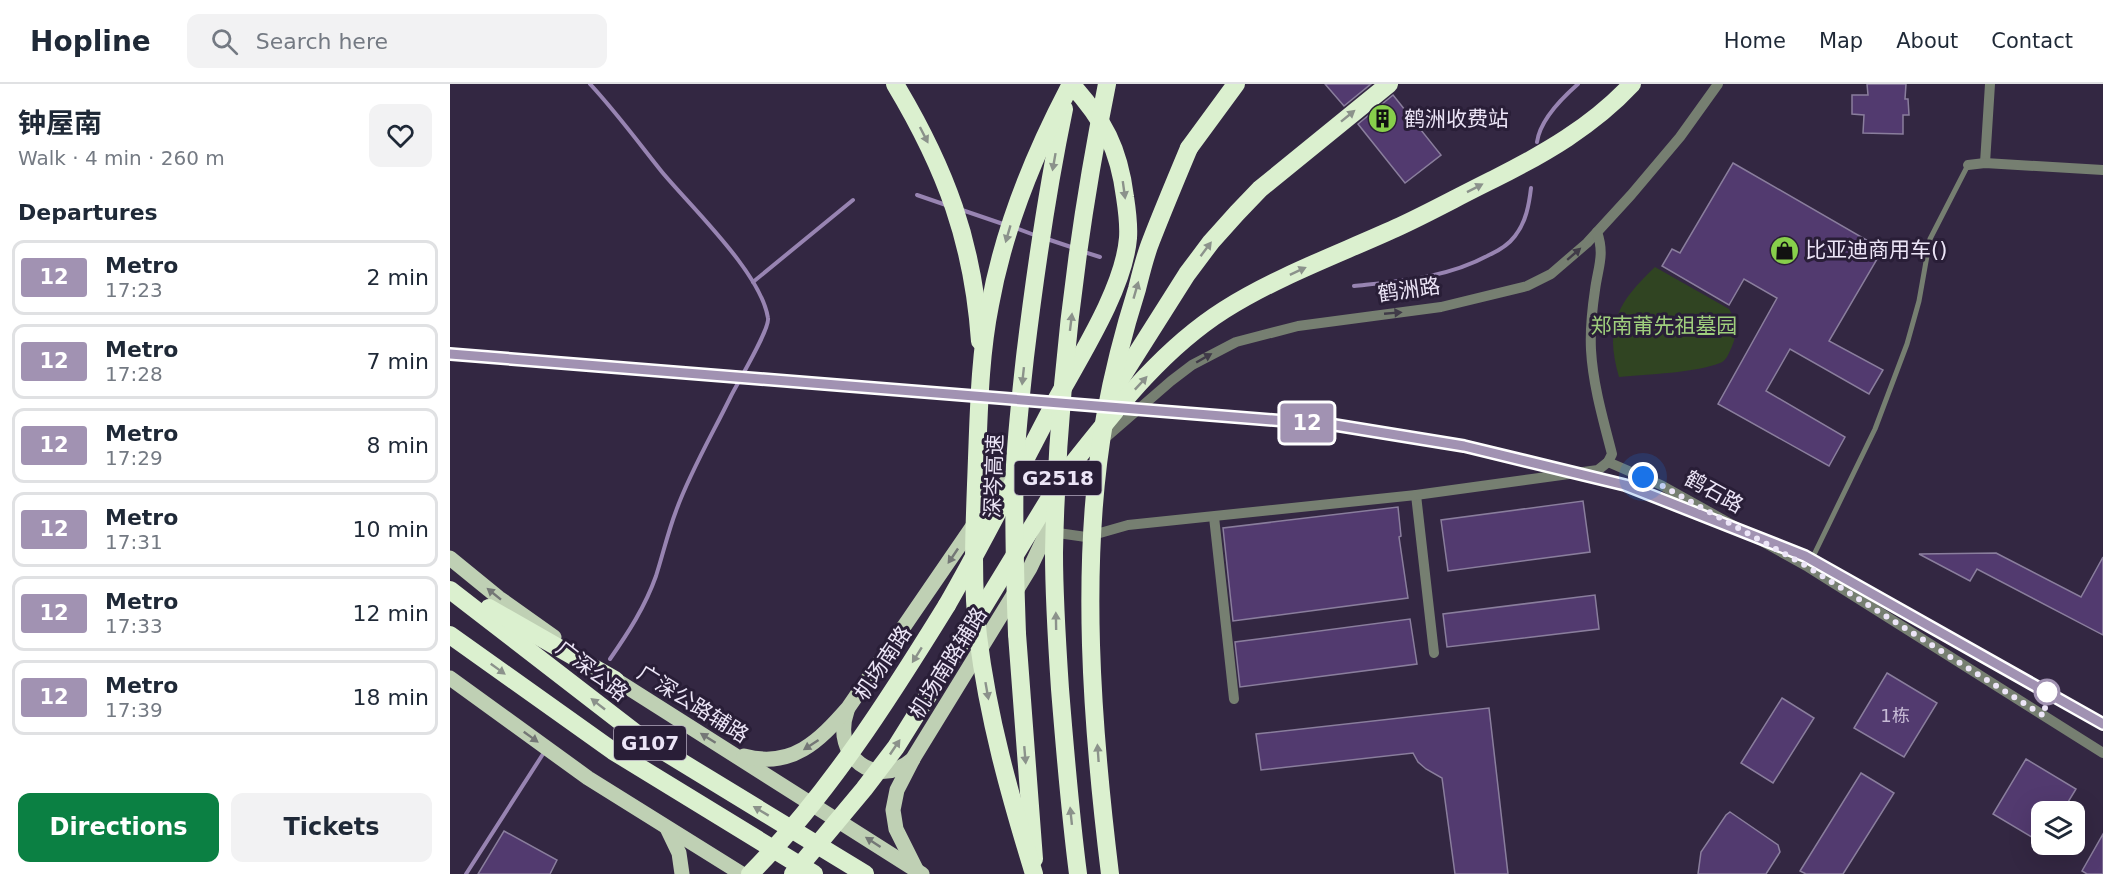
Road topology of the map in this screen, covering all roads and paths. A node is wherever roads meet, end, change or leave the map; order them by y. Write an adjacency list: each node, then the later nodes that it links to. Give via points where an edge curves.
1 (895, 84): 15 (highway, one-way to 15, bridge, via 935,156 958,218 977,300)
2 (1071, 84): 15 (highway, one-way to 15, bridge, via 1014,210 990,304); 16 (highway, 机场南路, one-way to 16, via 1106,129 1116,151 1122,171 1128,238 1107,305); 42 (highway, 深岑高速 / G2518, one-way to 42, bridge, via 1054,158 1033,288 1016,464 1017,634)
3 (1107, 84): 43 (highway, G2518, one-way to 3, bridge, via 1064,746 1054,553 1064,385 1091,162)
4 (1219, 84): 10 (highway)
5 (1236, 84): 10 (highway)
6 (1388, 84): 18 (highway, one-way to 6, via 1136,353 1211,242 1260,189)
7 (1632, 84): 18 (highway, one-way to 7, via 1151,371 1223,310 1534,159 1593,120)
8 (1718, 84): 14 (street, 鹤洲路, via 1680,136)
9 (1990, 84): 11 (street)
10 (1189, 148): 44 (highway, one-way to 10, bridge, via 1091,657 1096,491 1105,417 1125,327 1150,243)
11 (1985, 163): 12 (street); 13 (street)
12 (1968, 165): 23 (lane, via 1930,239 1907,344 1875,429)
13 (2103, 170)
14 (1597, 232): 17 (street, via 1602,257 1595,289 1592,350 1595,387 1612,454); 18 (street, 鹤洲路, one-way to 14, via 1171,381 1236,342 1298,326 1441,307 1527,286 1551,274)
15 (982, 361): 42 (highway, one-way to 42, bridge, via 974,570 978,634 1009,795)
16 (1025, 459): 30 (main road, one-way to 30, via 988,504); 38 (highway, 机场南路, one-way to 38, bridge, via 977,552 902,679 840,767)
17 (1608, 462): 19 (street, via 1598,470); 23 (street, 鹤石路, via 1661,485)
18 (1063, 476): 21 (main road, 机场南路辅路); 39 (highway, one-way to 18, bridge, via 896,747)
19 (1416, 495): 20 (street); 26 (street)
20 (1214, 517): 21 (street, via 1128,525 1086,537); 29 (street)
21 (1047, 532): 33 (main road, 机场南路辅路, via 1030,568)
22 (450, 558): 28 (main road, 广深公路辅路, one-way to 22, via 499,598)
23 (1808, 567): 32 (street, 鹤石路)
24 (450, 588): 28 (highway); 41 (highway, 广深公路 / G107, one-way to 24, via 642,738)
25 (450, 635): 40 (highway, G107, one-way to 40, via 613,751)
26 (1434, 653)
27 (450, 678): 34 (main road, one-way to 34, via 588,778)
28 (615, 680): 31 (main road, 广深公路辅路, one-way to 28)
29 (1234, 699)
30 (848, 708): 31 (main road, one-way to 31, via 822,737 801,751 757,759); 33 (main road, via 842,732 856,760 886,771)
31 (733, 753): 35 (main road, 广深公路辅路, one-way to 31)
32 (2103, 753)
33 (914, 757): 35 (main road, 机场南路辅路, via 897,790 893,810 896,830)
34 (668, 828): 36 (main road, via 680,853); 37 (main road)
35 (920, 873)
36 (682, 874)
37 (742, 874)
38 (750, 874)
39 (793, 874)
40 (814, 874)
41 (865, 874)
42 (1035, 874)
43 (1078, 874)
44 (1110, 874)

